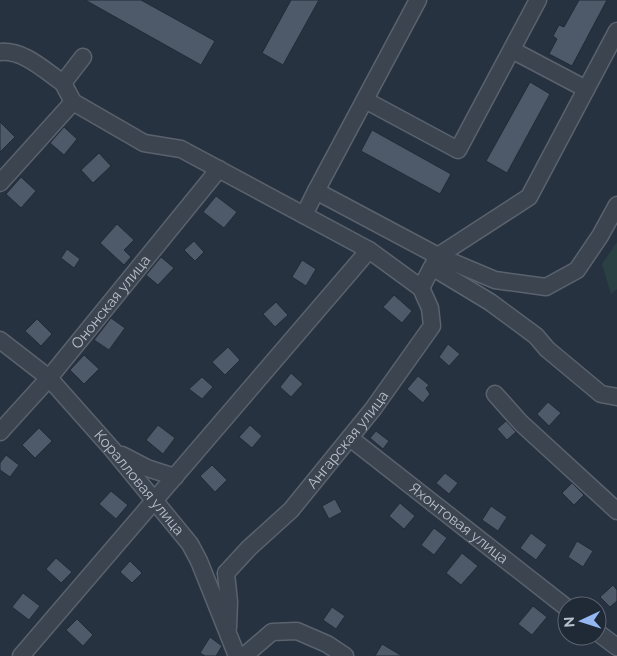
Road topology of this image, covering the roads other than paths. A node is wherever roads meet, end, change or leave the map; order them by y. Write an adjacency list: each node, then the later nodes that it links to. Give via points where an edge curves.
1 (418, 0): 9 (street)
2 (538, 0): 4 (street)
3 (617, 31): 8 (street)
4 (512, 50): 8 (street); 9 (street, via 458,150)
5 (0, 52): 7 (street, via 10,51 32,61)
6 (83, 58): 7 (street)
7 (63, 83): 10 (street)
8 (586, 89): 17 (street, via 528,197)
9 (365, 100): 13 (street)
10 (73, 102): 11 (street, via 144,143 182,149); 12 (street)
11 (219, 170): 15 (street); 20 (street, Ононская улица)
12 (0, 183)
13 (316, 191): 15 (street); 17 (street)
14 (617, 206): 17 (street, via 577,270 546,287 494,280)
15 (304, 215): 16 (street)
16 (369, 250): 18 (street); 26 (street)
17 (435, 262): 18 (street); 22 (street, via 536,336 601,394)
18 (421, 288): 24 (street, Ангарская улица, via 430,308 432,326)
19 (0, 340): 20 (street, Коралловая улица)
20 (50, 378): 23 (street, Ононская улица); 25 (street, Коралловая улица)
21 (494, 394): 28 (street)
22 (617, 397)
23 (0, 432)
24 (350, 438): 30 (street, Ангарская улица, via 291,510); 31 (street, Яхонтовая улица)
25 (112, 449): 26 (street, via 147,468); 27 (street, Коралловая улица)
26 (175, 477): 27 (street)
27 (155, 500): 29 (street, Коралловая улица, via 190,544); 35 (street)
28 (617, 511)
29 (199, 561): 30 (street); 32 (street, Коралловая улица)
30 (226, 573): 32 (street, via 230,617)
31 (557, 600)
32 (227, 631): 36 (street, Коралловая улица)
33 (607, 640): 34 (street)
34 (617, 648)
35 (21, 656)
36 (237, 656)
37 (244, 656): 38 (street, via 272,632 297,632 327,644)
38 (345, 656)

